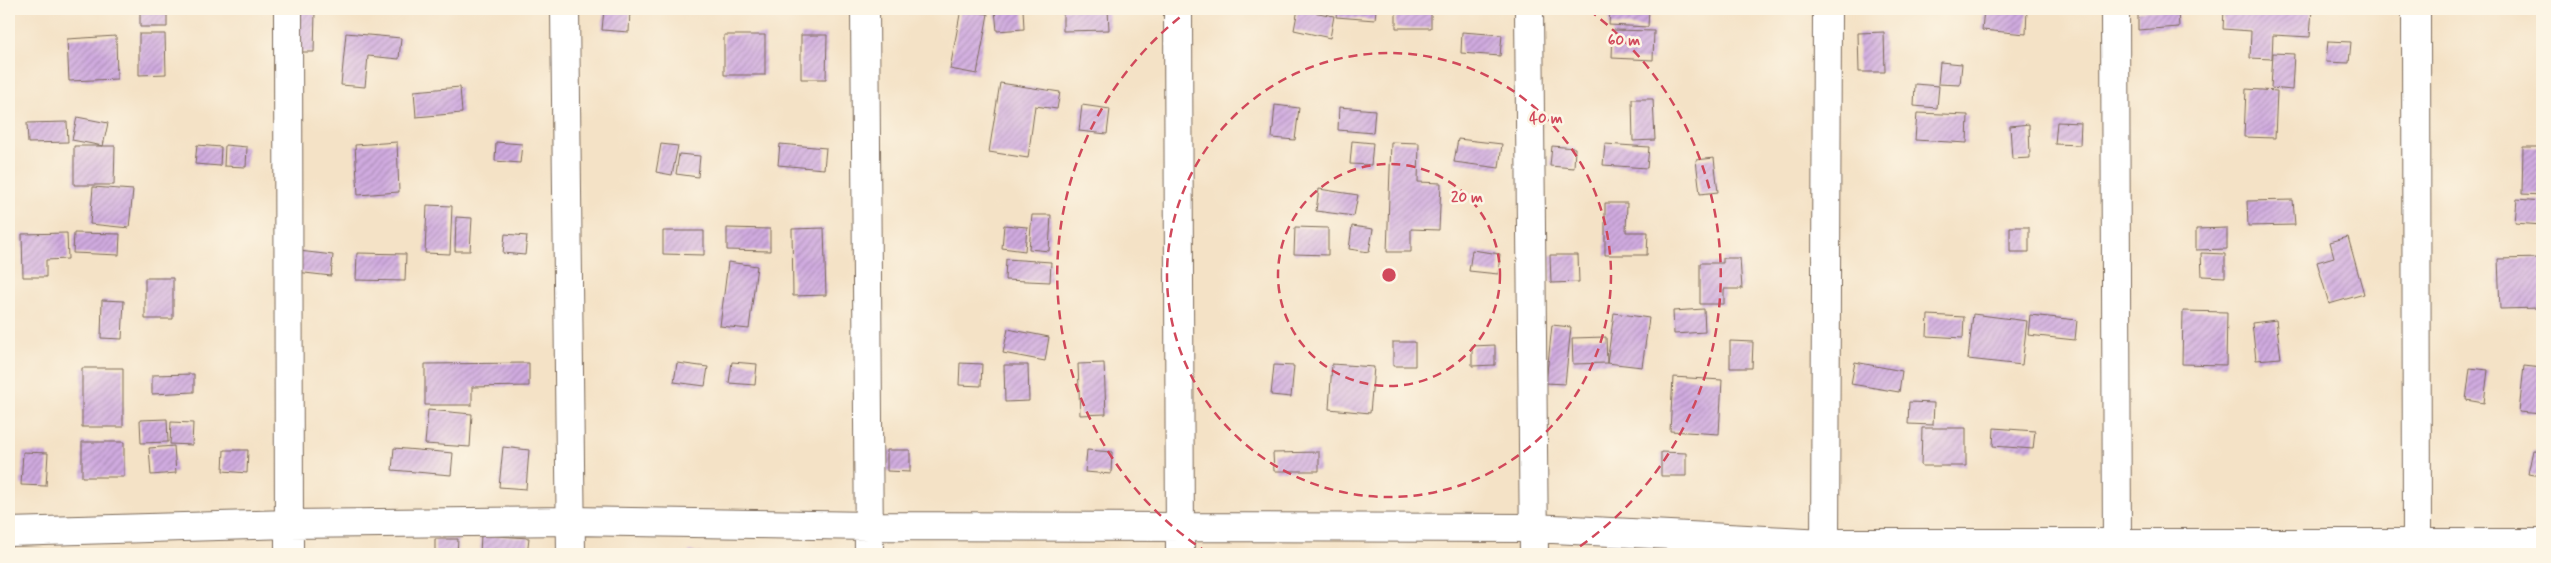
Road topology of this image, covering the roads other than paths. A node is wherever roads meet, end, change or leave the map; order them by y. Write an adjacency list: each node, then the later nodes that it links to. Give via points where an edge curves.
1 (288, 9): 10 (street)
2 (565, 9): 9 (street)
3 (865, 9): 11 (street)
4 (1178, 9): 12 (street)
5 (1529, 9): 14 (street)
6 (1827, 9): 16 (street)
7 (2116, 9): 17 (street)
8 (2416, 9): 18 (street)
9 (570, 522): 10 (street); 11 (street); 20 (street)
10 (289, 524): 13 (street); 19 (street)
11 (869, 526): 12 (street); 21 (street)
12 (1180, 526): 14 (street); 22 (street)
13 (9, 532)
14 (1534, 541): 16 (street)
15 (2542, 543): 18 (street)
16 (1825, 548): 17 (street)
17 (2117, 549): 18 (street)
18 (2417, 549)
19 (289, 554)
20 (571, 554)
21 (869, 554)
22 (1180, 554)

